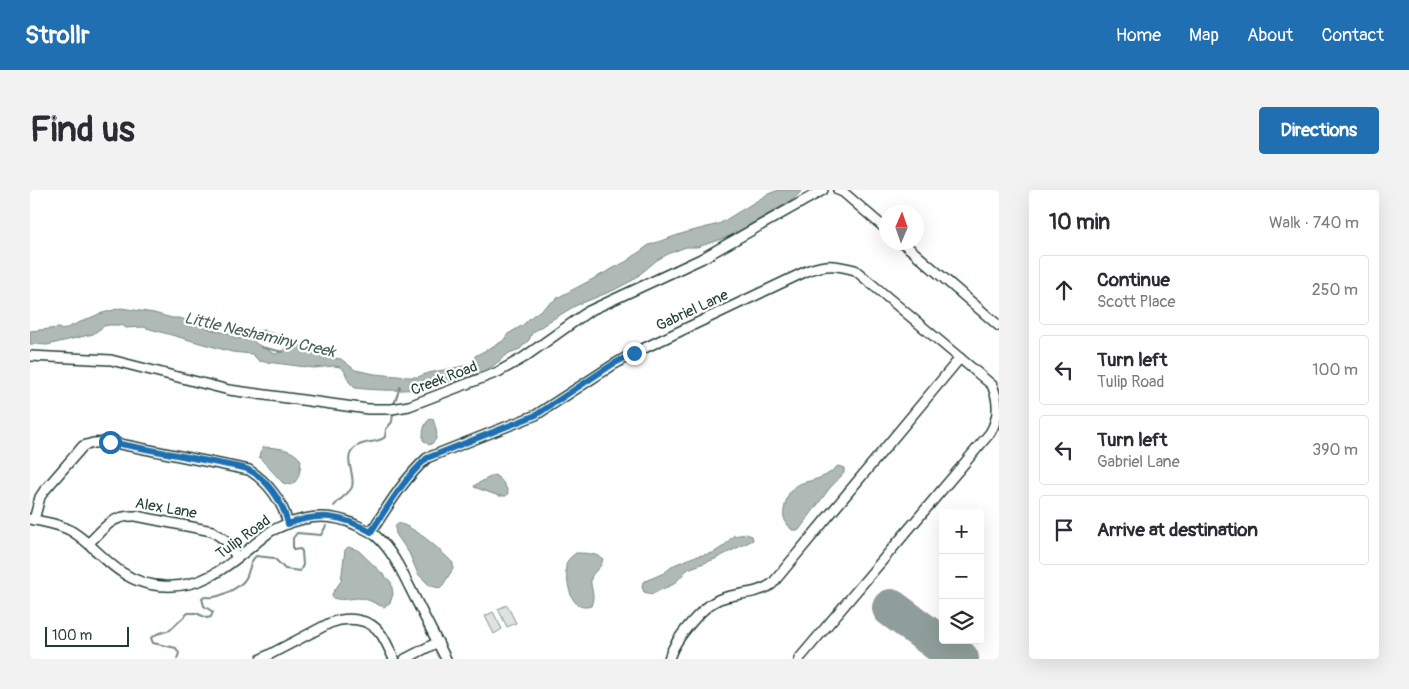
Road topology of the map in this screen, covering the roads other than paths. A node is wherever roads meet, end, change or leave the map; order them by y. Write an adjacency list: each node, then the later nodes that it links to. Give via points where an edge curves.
1 (824, 190): 6 (street, Creek Road, via 701,259 589,311 498,372 409,406 358,408 229,390 111,360)
2 (838, 190): 3 (street)
3 (879, 223)
4 (911, 250): 5 (street)
5 (999, 326)
6 (30, 356)
7 (960, 358): 8 (street, Gabriel Lane); 12 (street, Gabriel Lane, via 855,270 824,265 634,353 536,415 427,458 405,481); 20 (street, via 772,584 713,602 679,639)
8 (998, 393): 9 (street, Gabriel Lane)
9 (998, 414): 21 (street, Gabriel Lane, via 990,433)
10 (32, 519): 11 (street, via 40,497 78,450 93,442 110,442 250,470 281,504); 13 (street, Tulip Road, via 72,531)
11 (288, 524): 12 (street, Tulip Road, via 305,518 330,516); 14 (street, Tulip Road, via 271,531)
12 (371, 532): 15 (street, Tulip Road, via 393,556)
13 (89, 543): 14 (street, Tulip Road, via 123,574 161,586 188,585 202,580); 14 (street, Alex Lane, via 115,519 136,516 212,531 225,540)
14 (238, 557)
15 (438, 642): 18 (street); 19 (street, Tulip Road)
16 (261, 659): 17 (street, via 330,623 349,619 361,620 377,629)
17 (394, 659)
18 (405, 659)
19 (446, 659)
20 (666, 659)
21 (799, 659)

